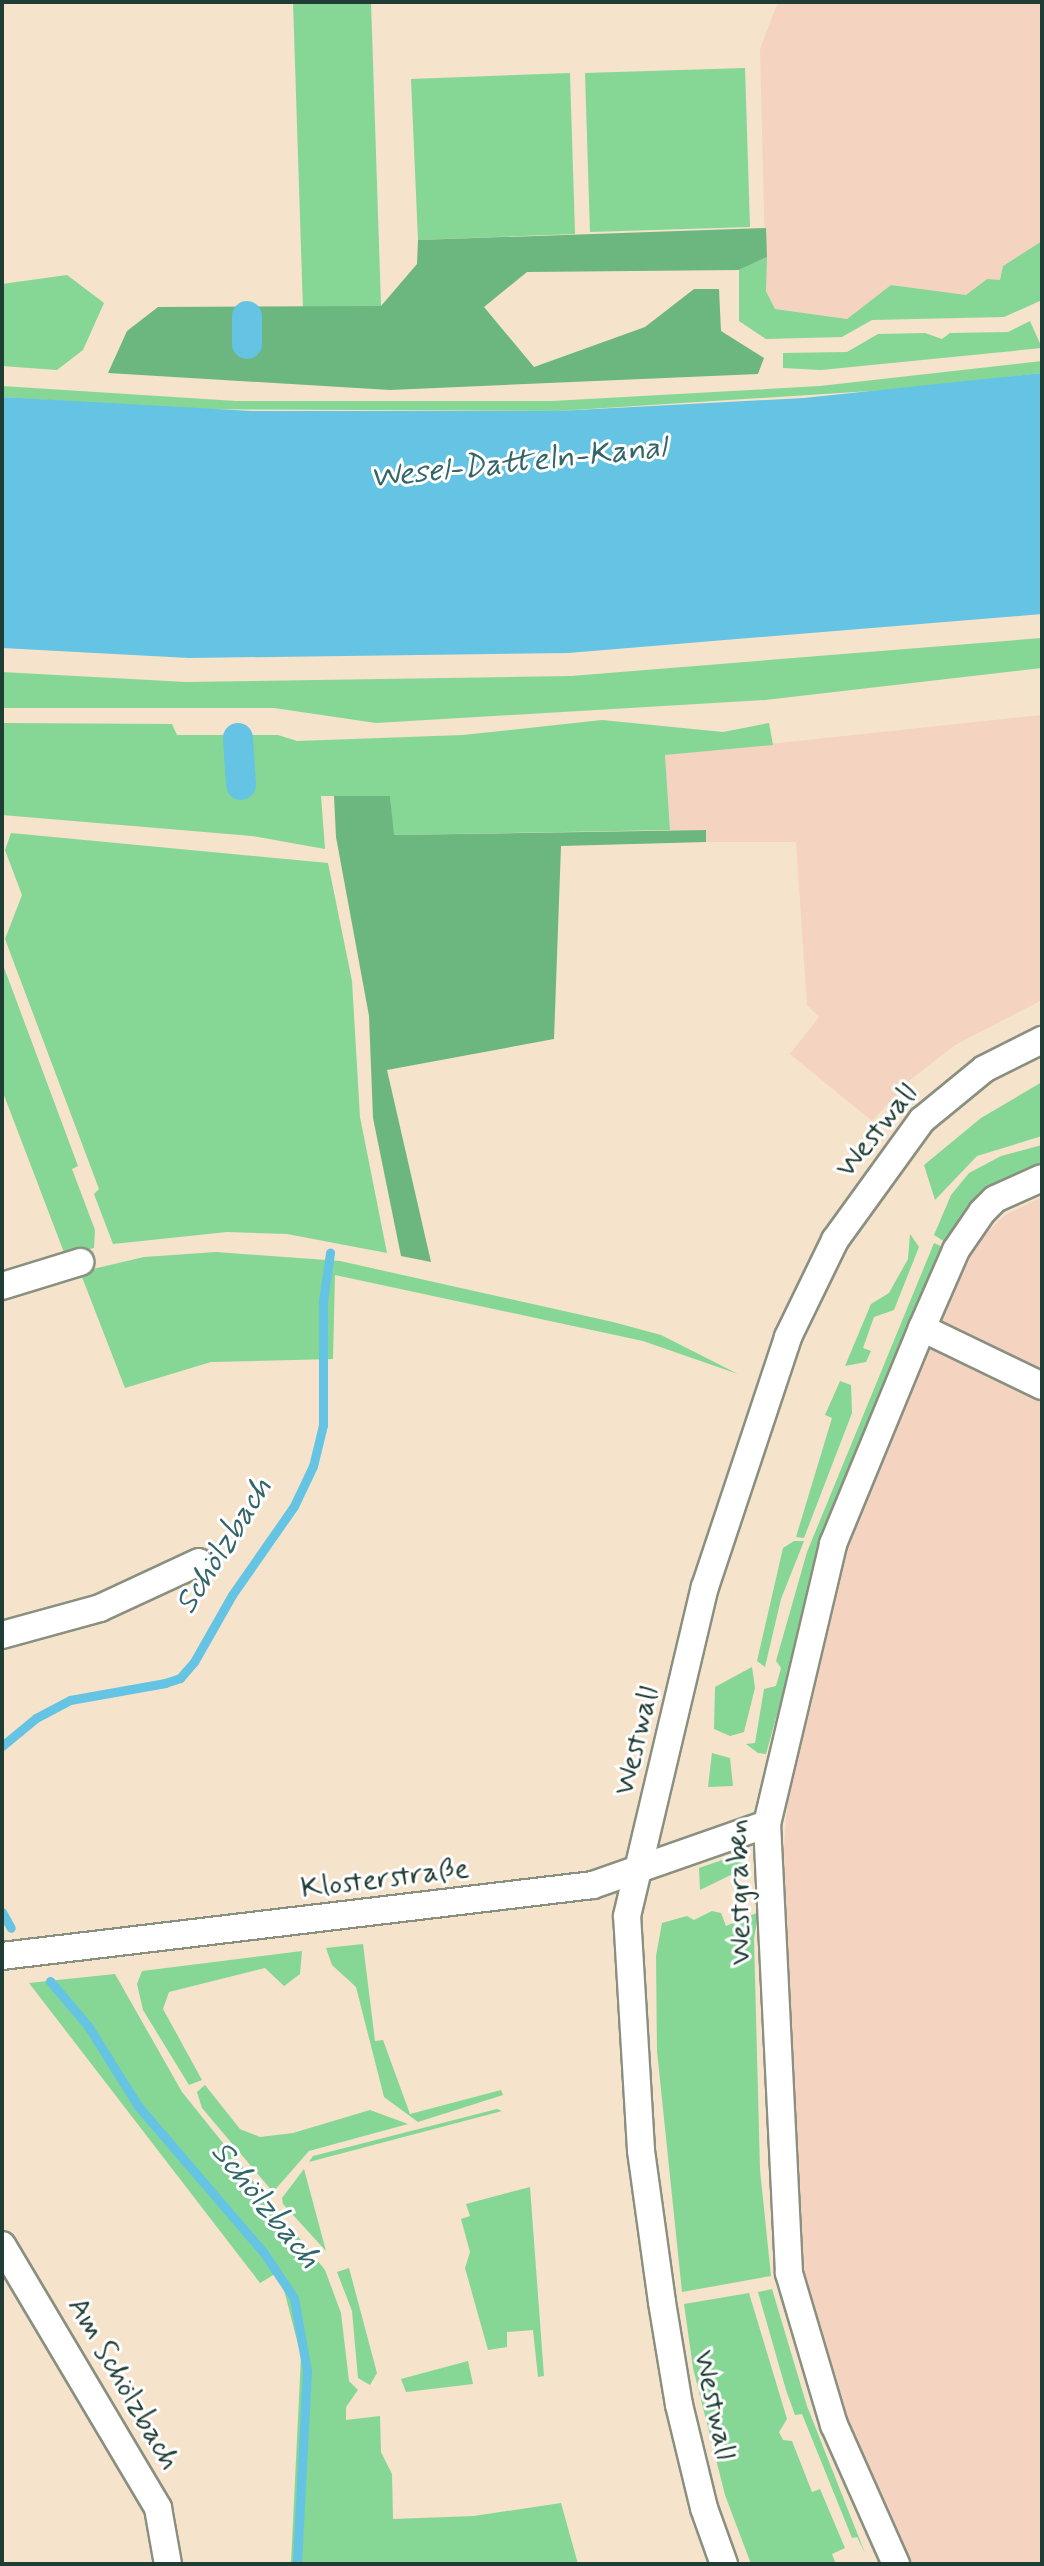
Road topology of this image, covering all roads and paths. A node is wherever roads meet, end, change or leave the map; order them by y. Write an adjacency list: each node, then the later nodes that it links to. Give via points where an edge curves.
1 (1042, 1040): 10 (street, Westwall, via 984,1069 922,1120 835,1240 780,1358 729,1506 705,1587)
2 (1042, 1178): 5 (street, Westgraben, via 995,1199 982,1212 956,1250)
3 (80, 1262): 4 (street)
4 (2, 1286)
5 (922, 1328): 6 (street); 9 (street, Westgraben, via 833,1544)
6 (1042, 1386)
7 (199, 1562): 8 (street, via 100,1608)
8 (2, 1635)
9 (767, 1824): 10 (street, Klosterstraße); 15 (street, Westgraben, via 789,2273 834,2425)
10 (641, 1865): 11 (street, Klosterstraße, via 593,1885); 14 (street, Westwall, via 627,1916 641,2150 679,2405)
11 (2, 1956)
12 (2, 2245): 13 (street, Am Schölzbach, via 158,2508)
13 (167, 2552)
14 (724, 2564)
15 (896, 2564)

